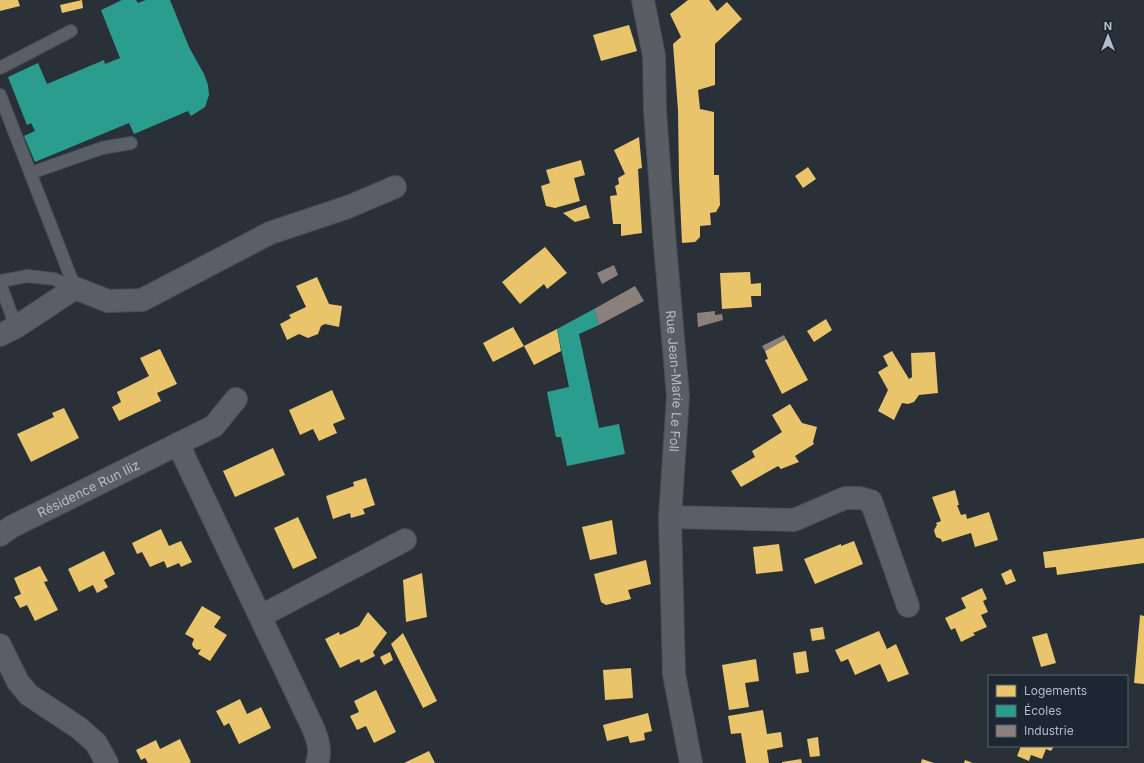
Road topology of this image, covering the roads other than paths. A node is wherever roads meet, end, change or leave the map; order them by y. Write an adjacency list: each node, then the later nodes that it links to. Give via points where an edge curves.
1 (643, 0): 13 (main road, Rue Jean-Marie Le Foll, via 654,56 655,111 678,396)
2 (71, 32): 3 (lane)
3 (0, 68)
4 (0, 95): 6 (lane)
5 (131, 143): 6 (lane, via 102,148)
6 (31, 173): 9 (lane)
7 (395, 187): 9 (street, via 348,207 270,233 142,300 108,301)
8 (0, 282): 9 (lane, via 28,276 54,279); 10 (lane)
9 (75, 288): 10 (street)
10 (8, 331)
11 (236, 399): 12 (street, Résidence Run Iliz, via 214,426)
12 (178, 444): 14 (street, Résidence Run Iliz); 17 (street)
13 (670, 517): 16 (street, via 794,520 845,498 871,501); 21 (main road, Rue Jean-Marie Le Foll, via 674,674)
14 (0, 534)
15 (405, 540): 17 (street)
16 (908, 606)
17 (260, 616): 20 (street, via 317,738 320,756)
18 (0, 645): 19 (street, via 18,682 29,695 96,742)
19 (107, 763)
20 (317, 763)
21 (691, 763)

